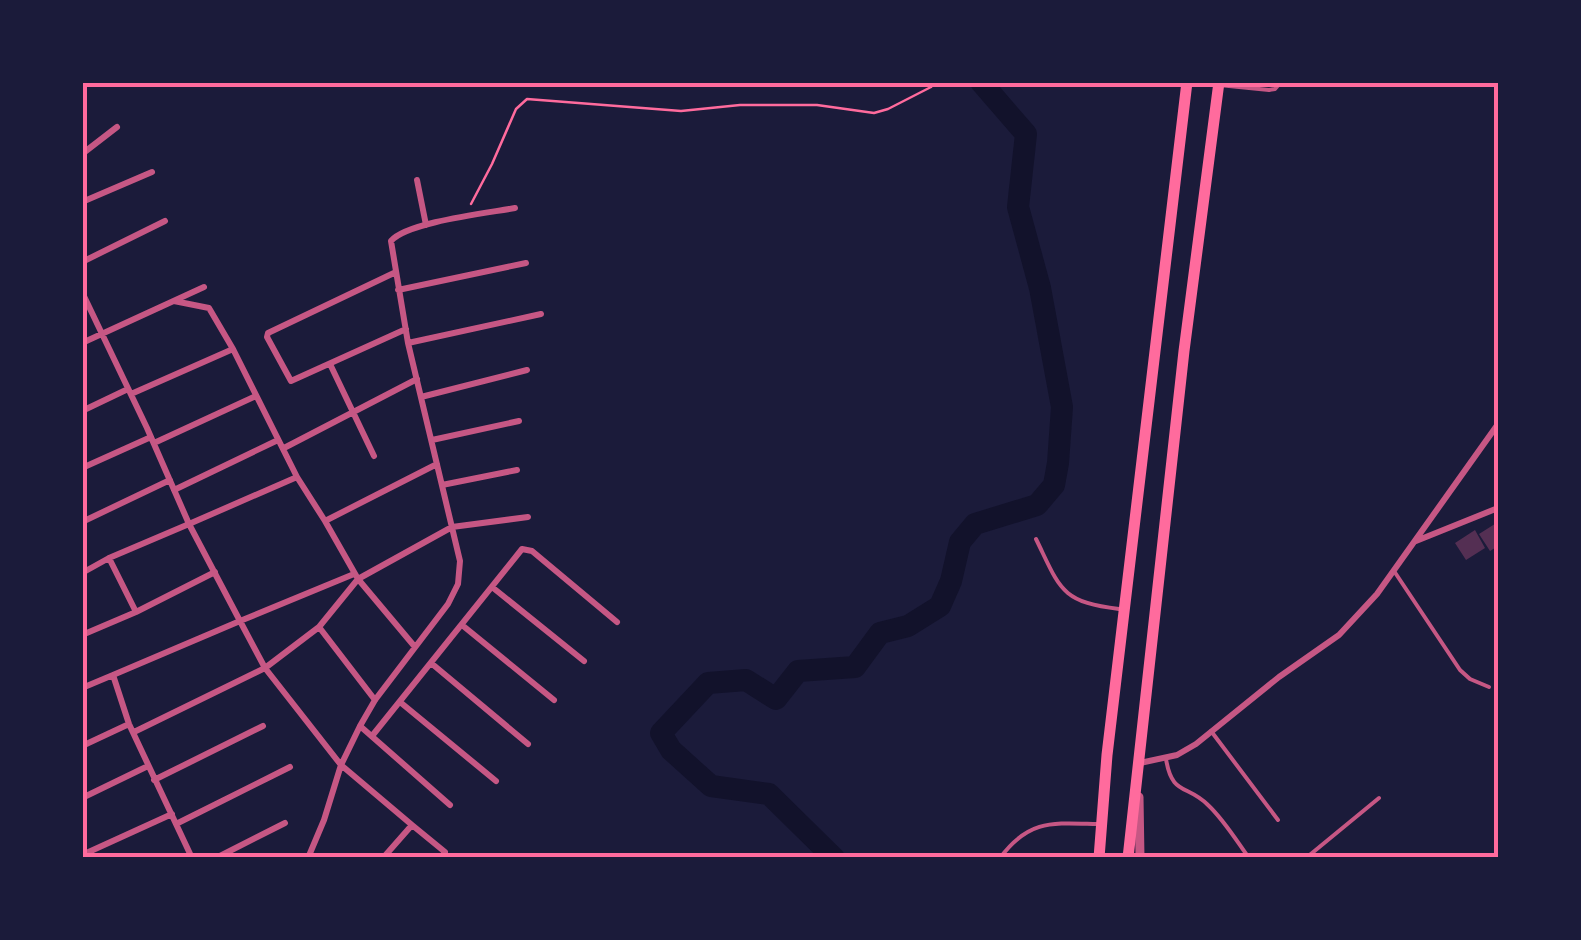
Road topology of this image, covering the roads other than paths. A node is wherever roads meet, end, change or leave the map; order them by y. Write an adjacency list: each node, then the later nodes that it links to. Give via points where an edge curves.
1 (1187, 82): 60 (highway)
2 (1281, 82): 3 (lane, via 1269,90)
3 (1219, 84): 89 (highway)
4 (117, 127): 5 (street)
5 (82, 154)
6 (152, 172): 8 (street)
7 (417, 180): 11 (street)
8 (82, 202)
9 (516, 208): 11 (street)
10 (165, 220): 12 (street)
11 (426, 225): 14 (street, via 391,241)
12 (82, 262)
13 (526, 262): 16 (street)
14 (396, 272): 16 (street); 25 (street, via 267,335 290,381)
15 (204, 286): 18 (street)
16 (398, 290): 20 (street)
17 (82, 292): 21 (street)
18 (174, 300): 21 (street); 24 (street, via 209,308)
19 (541, 314): 23 (street)
20 (406, 329): 23 (street); 25 (street)
21 (103, 335): 22 (street); 28 (street)
22 (82, 343)
23 (408, 343): 27 (street)
24 (233, 349): 28 (street); 29 (street)
25 (330, 364): 32 (street)
26 (527, 370): 30 (street)
27 (417, 379): 30 (street); 32 (street)
28 (130, 391): 31 (street); 35 (street)
29 (256, 396): 35 (street); 37 (street)
30 (421, 397): 36 (street)
31 (82, 411)
32 (353, 411): 37 (street); 38 (street)
33 (520, 421): 36 (street)
34 (1498, 424): 53 (street)
35 (152, 440): 40 (street); 43 (street)
36 (432, 440): 39 (street)
37 (281, 444): 42 (street); 45 (street)
38 (374, 456)
39 (437, 464): 44 (street); 48 (street)
40 (82, 468)
41 (517, 470): 44 (street)
42 (297, 477): 48 (street); 50 (street)
43 (170, 480): 45 (street); 49 (street)
44 (442, 485): 51 (street)
45 (174, 490): 50 (street)
46 (1498, 508): 53 (street)
47 (528, 517): 51 (street)
48 (325, 521): 58 (street)
49 (82, 522)
50 (189, 524): 54 (street); 56 (street)
51 (452, 527): 58 (street); 67 (street, via 458,584)
52 (1036, 538): 60 (lane, via 1062,590 1079,601)
53 (1415, 542): 55 (street)
54 (108, 558): 57 (street); 61 (street)
55 (1394, 571): 72 (lane, via 1460,670); 80 (street, via 1339,635)
56 (215, 572): 61 (street); 62 (street)
57 (82, 573)
58 (356, 576): 62 (street); 65 (street); 67 (street)
59 (492, 587): 63 (street, via 526,548); 64 (street); 68 (street)
60 (1124, 610): 99 (highway)
61 (136, 612): 66 (street)
62 (240, 622): 70 (street); 71 (street)
63 (617, 622)
64 (462, 625): 69 (street); 75 (street)
65 (318, 627): 70 (street); 74 (street)
66 (82, 635)
67 (415, 648): 74 (street)
68 (584, 661)
69 (431, 663): 76 (street); 83 (street)
70 (265, 668): 81 (street); 86 (street)
71 (113, 676): 73 (street); 77 (street)
72 (1489, 687)
73 (82, 688)
74 (375, 700): 79 (street)
75 (554, 700)
76 (400, 702): 82 (street); 91 (street)
77 (128, 724): 81 (street); 84 (street)
78 (263, 726): 90 (street)
79 (360, 726): 82 (street); 86 (street)
80 (1211, 731): 85 (street); 96 (lane)
81 (134, 732): 87 (street)
82 (372, 736): 94 (street)
83 (528, 744)
84 (82, 746)
85 (1166, 759): 89 (street); 111 (lane, via 1178,788 1208,804)
86 (341, 765): 100 (street); 105 (street)
87 (148, 766): 90 (street); 92 (street)
88 (290, 767): 97 (street)
89 (1139, 769): 109 (highway); 110 (street)
90 (154, 780): 95 (street)
91 (496, 781)
92 (82, 798)
93 (1379, 798): 112 (lane)
94 (450, 805)
95 (172, 814): 97 (street); 101 (street)
96 (1278, 820)
97 (176, 824): 102 (street)
98 (286, 824): 104 (street)
99 (1102, 824): 107 (lane, via 1038,826); 108 (highway)
100 (412, 825): 103 (street); 106 (street)
101 (82, 856)
102 (189, 856)
103 (446, 856)
104 (216, 858)
105 (308, 858)
106 (383, 858)
107 (1000, 858)
108 (1097, 858)
109 (1128, 858)
110 (1140, 858)
111 (1250, 858)
112 (1306, 858)

